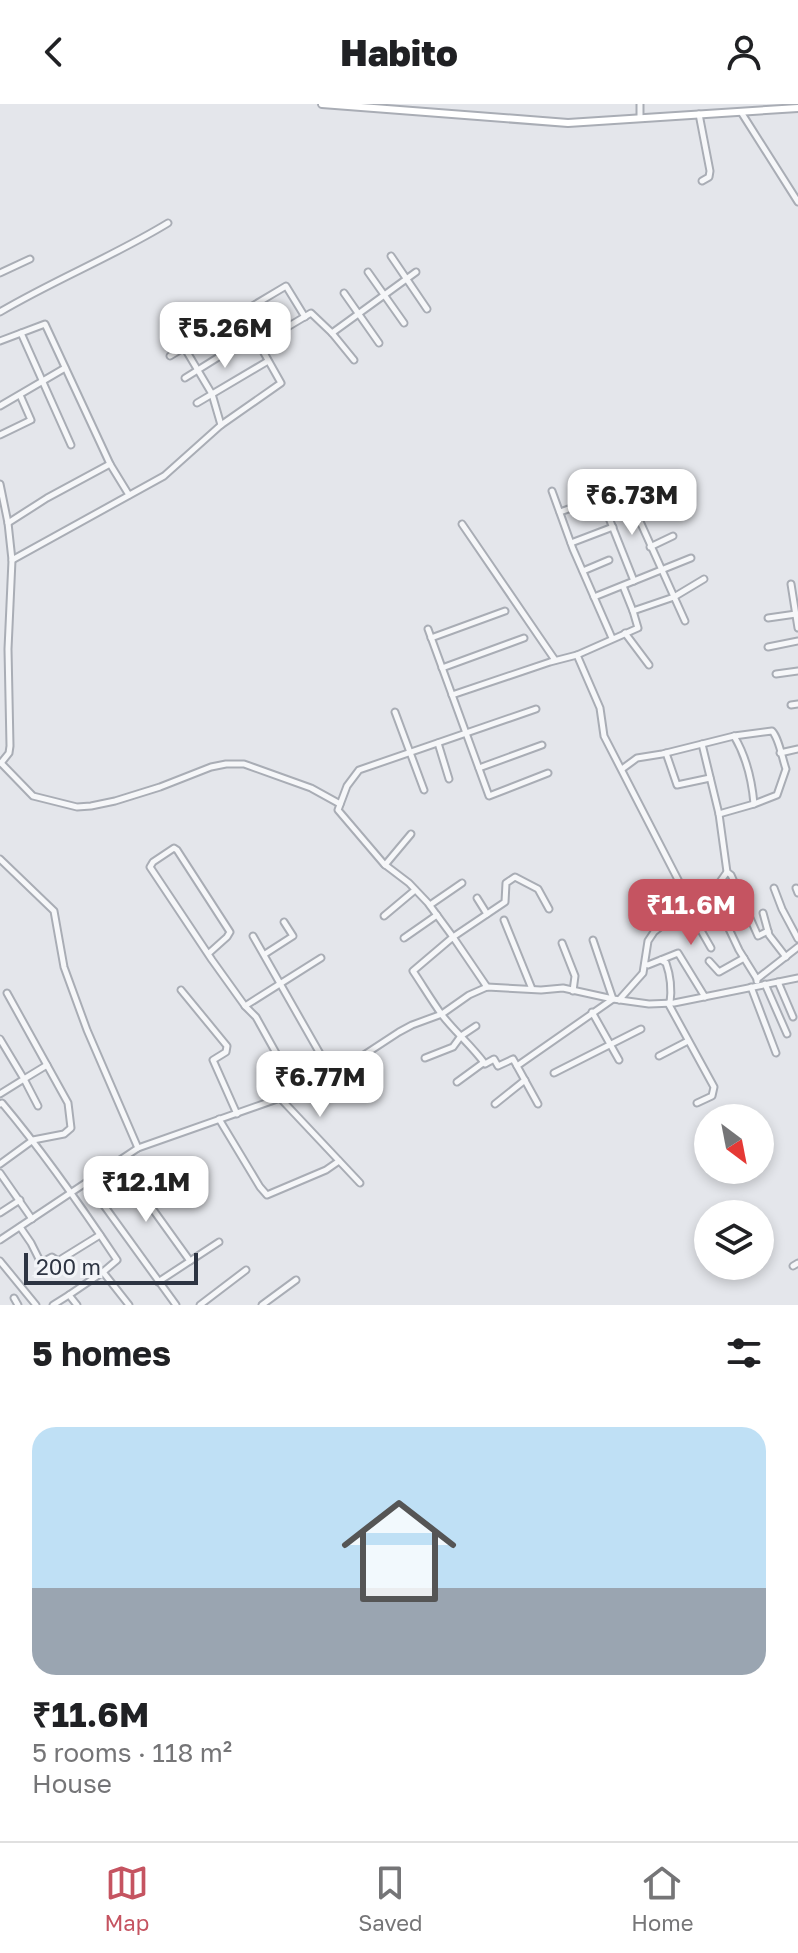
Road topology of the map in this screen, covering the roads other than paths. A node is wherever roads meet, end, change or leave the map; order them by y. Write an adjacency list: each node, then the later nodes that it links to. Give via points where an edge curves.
1 (322, 104): 6 (street, via 568,123)
2 (640, 104): 6 (street)
3 (798, 108): 4 (street)
4 (741, 112): 5 (street); 8 (street)
5 (699, 114): 6 (street); 7 (street, via 710,171)
6 (640, 118)
7 (702, 181)
8 (798, 202)
9 (168, 223): 19 (street)
10 (391, 256): 15 (street)
11 (30, 259): 14 (street)
12 (368, 272): 17 (street)
13 (416, 272): 15 (street)
14 (0, 273)
15 (406, 279): 17 (street); 18 (street)
16 (344, 293): 20 (street)
17 (384, 295): 20 (street); 23 (street)
18 (427, 309)
19 (0, 312)
20 (359, 314): 25 (street); 28 (street)
21 (234, 317): 22 (street, via 286,286); 26 (street); 30 (street)
22 (305, 317): 25 (street, via 311,313); 29 (street)
23 (404, 323)
24 (21, 333): 27 (street); 34 (street, via 45,324); 37 (street)
25 (332, 333): 32 (street)
26 (249, 338): 29 (street); 35 (street)
27 (0, 341)
28 (379, 343)
29 (259, 344): 33 (street)
30 (184, 347): 31 (street); 35 (street)
31 (170, 356)
32 (354, 360)
33 (268, 361): 38 (street); 42 (street, via 281,383)
34 (65, 368): 37 (street); 45 (street)
35 (198, 370): 36 (street); 38 (street)
36 (185, 378)
37 (42, 381): 39 (street); 44 (street)
38 (212, 394): 40 (street); 42 (street)
39 (20, 395): 41 (street); 43 (street, via 31,420)
40 (197, 403)
41 (0, 406)
42 (221, 425): 48 (street, via 164,476)
43 (0, 435)
44 (71, 445)
45 (110, 464): 48 (street); 53 (street)
46 (0, 484): 53 (street)
47 (552, 491): 51 (street)
48 (129, 495): 62 (street)
49 (588, 502): 51 (street)
50 (603, 503): 55 (street)
51 (560, 512): 57 (street)
52 (638, 517): 59 (street)
53 (8, 523): 58 (street)
54 (462, 524): 88 (street)
55 (613, 527): 57 (street); 67 (street)
56 (673, 536): 59 (street)
57 (571, 543): 64 (street)
58 (11, 544): 60 (street); 62 (street)
59 (650, 547): 65 (street)
60 (0, 549)
61 (691, 558): 65 (street)
62 (12, 560): 85 (street)
63 (609, 560): 64 (street)
64 (583, 571): 70 (street)
65 (661, 571): 67 (street); 71 (street)
66 (704, 579): 71 (street)
67 (634, 581): 69 (street)
68 (791, 584): 74 (street)
69 (623, 586): 70 (street); 73 (street)
70 (594, 597): 82 (street)
71 (674, 597): 73 (street); 76 (street)
72 (505, 611): 80 (street)
73 (633, 611): 79 (street, via 638,628)
74 (796, 614): 75 (street); 77 (street)
75 (768, 618)
76 (685, 621)
77 (798, 628)
78 (428, 629): 80 (street)
79 (625, 633): 82 (street); 89 (street)
80 (431, 638): 90 (street)
81 (524, 638): 90 (street)
82 (612, 638): 87 (street)
83 (798, 641): 84 (street)
84 (768, 647)
85 (8, 649): 86 (street); 93 (street)
86 (0, 653)
87 (577, 655): 88 (street); 109 (street, via 600,708 604,736)
88 (555, 660): 94 (street)
89 (649, 665)
90 (442, 668): 94 (street)
91 (798, 671): 92 (street)
92 (776, 674)
93 (8, 694): 95 (street); 107 (street, via 10,746)
94 (452, 695): 98 (street)
95 (0, 700)
96 (536, 709): 98 (street)
97 (395, 712): 104 (street)
98 (466, 734): 100 (street); 108 (street)
99 (734, 736): 101 (street); 106 (street, via 772,731); 115 (street)
100 (438, 743): 104 (street); 112 (street)
101 (702, 744): 105 (street); 111 (street)
102 (542, 745): 108 (street)
103 (798, 749): 106 (street)
104 (409, 752): 113 (street); 114 (street, via 359,770)
105 (666, 753): 109 (street, via 637,758); 111 (street, via 677,785)
106 (780, 753): 115 (street, via 786,769 777,795)
107 (1, 764): 114 (street, via 33,796 77,807 115,801 226,764 244,764)
108 (479, 768): 110 (street, via 489,796)
109 (622, 769): 127 (street)
110 (548, 773)
111 (710, 778): 116 (street)
112 (449, 779)
113 (424, 790)
114 (340, 804): 119 (street, via 338,810)
115 (754, 804): 116 (street)
116 (719, 814): 120 (street)
117 (411, 834): 119 (street)
118 (0, 859): 199 (street, via 54,911 64,967)
119 (385, 865): 123 (street)
120 (727, 872): 124 (street); 135 (street, via 758,936)
121 (462, 883): 126 (street)
122 (774, 888): 139 (street)
123 (415, 890): 126 (street); 132 (street)
124 (712, 893): 127 (street); 148 (street)
125 (477, 898): 130 (street)
126 (430, 905): 131 (street)
127 (688, 905): 143 (street); 151 (street, via 654,932)
128 (549, 909): 130 (street, via 538,889 515,877 506,883 505,902)
129 (763, 913): 135 (street)
130 (487, 914): 137 (street)
131 (437, 915): 137 (street); 138 (street)
132 (384, 916)
133 (504, 920): 158 (street)
134 (284, 922): 145 (street, via 293,936)
135 (768, 931): 146 (street)
136 (253, 936): 145 (street)
137 (453, 937): 157 (street); 167 (street, via 413,971)
138 (404, 938)
139 (798, 939)
140 (593, 940): 163 (street)
141 (562, 943): 160 (street, via 575,976)
142 (798, 947): 146 (street)
143 (711, 948)
144 (208, 954): 144 (street, via 150,867 174,848 230,932); 165 (street)
145 (265, 954): 153 (street)
146 (786, 957): 155 (street)
147 (321, 958): 153 (street)
148 (744, 958): 150 (street, via 719,972); 155 (street)
149 (661, 960): 151 (street); 162 (street, via 678,953); 164 (street, via 670,974)
150 (709, 961)
151 (645, 964): 163 (street, via 643,973)
152 (798, 978): 154 (street)
153 (281, 982): 165 (street); 183 (street)
154 (778, 982): 156 (street); 168 (street)
155 (755, 984): 156 (street); 162 (street); 176 (street)
156 (765, 984): 171 (street)
157 (487, 987): 158 (street); 167 (street)
158 (532, 989): 160 (street)
159 (181, 990): 196 (street, via 227,1046 213,1060)
160 (573, 991): 163 (street)
161 (7, 993): 181 (street)
162 (705, 997): 164 (street)
163 (616, 999): 164 (street); 166 (street)
164 (669, 1003): 174 (street)
165 (245, 1006): 188 (street)
166 (592, 1012): 175 (street); 182 (street)
167 (442, 1014): 172 (street); 183 (street, via 412,1025)
168 (793, 1017)
169 (476, 1026): 172 (street)
170 (641, 1029): 175 (street)
171 (787, 1034)
172 (461, 1036): 178 (street, via 453,1047); 180 (street)
173 (0, 1039): 185 (street)
174 (688, 1041): 177 (street); 192 (street, via 714,1087 712,1096)
175 (610, 1046): 179 (street); 184 (street)
176 (776, 1053)
177 (659, 1056)
178 (425, 1058)
179 (619, 1060)
180 (483, 1063): 182 (street, via 494,1059 498,1066 513,1059); 187 (street)
181 (47, 1065): 185 (street); 198 (street, via 68,1103 71,1128)
182 (517, 1066): 186 (street)
183 (331, 1073): 188 (street)
184 (554, 1073)
185 (24, 1079): 189 (street); 195 (street)
186 (525, 1080): 193 (street); 194 (street)
187 (457, 1082)
188 (296, 1089): 190 (street)
189 (0, 1094)
190 (280, 1098): 196 (street); 200 (street)
191 (1, 1102): 198 (street)
192 (697, 1103)
193 (495, 1104)
194 (538, 1104)
195 (38, 1106)
196 (237, 1114): 197 (street)
197 (219, 1119): 199 (street); 200 (street, via 267,1195)
198 (33, 1140): 201 (street); 208 (street)
199 (138, 1148): 202 (street)
200 (339, 1161): 206 (street)
201 (0, 1164)
202 (112, 1167): 204 (street); 205 (street)
203 (0, 1173): 209 (street)
204 (121, 1177): 207 (street); 217 (street, via 131,1179)
205 (87, 1182): 207 (street); 208 (street)
206 (360, 1183)
207 (93, 1191): 221 (street)
208 (71, 1192): 211 (street); 213 (street)
209 (20, 1200): 210 (street); 211 (street)
210 (0, 1213)
211 (32, 1219): 212 (street)
212 (19, 1227): 213 (street, via 41,1263 52,1257 58,1261); 214 (street)
213 (100, 1235): 219 (street, via 117,1260)
214 (0, 1240)
215 (219, 1242): 217 (street)
216 (0, 1261): 225 (street)
217 (190, 1261): 221 (street)
218 (246, 1270): 230 (street)
219 (103, 1272): 222 (street); 228 (street)
220 (296, 1280): 231 (street)
221 (158, 1282): 229 (street)
222 (69, 1295): 226 (street); 227 (street)
223 (14, 1298): 224 (street)
224 (18, 1305)
225 (36, 1305)
226 (53, 1305)
227 (77, 1305)
228 (129, 1305)
229 (176, 1305)
230 (200, 1305)
231 (262, 1305)

